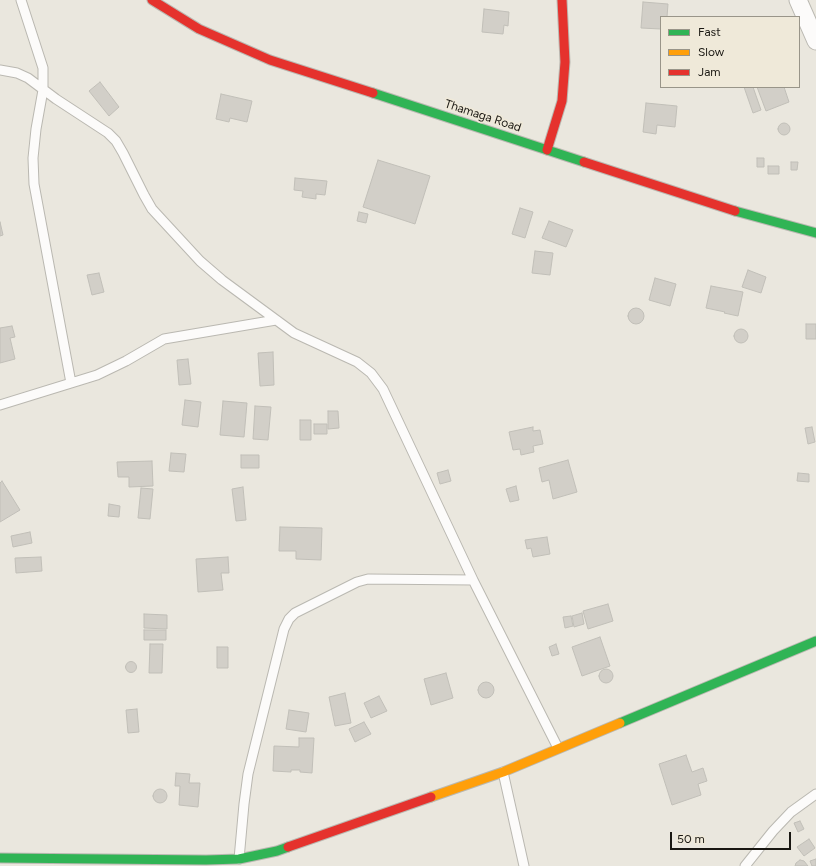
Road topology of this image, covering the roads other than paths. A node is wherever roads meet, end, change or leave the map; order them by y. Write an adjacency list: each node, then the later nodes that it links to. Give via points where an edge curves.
1 (21, 0): 7 (lane, via 43,68)
2 (152, 0): 8 (street, Thamaga Road, via 199,29 270,60)
3 (562, 0): 8 (street, via 565,62 562,101)
4 (798, 0): 5 (street)
5 (816, 41)
6 (0, 70): 7 (lane, via 28,78)
7 (43, 90): 10 (lane, via 108,133 123,153 152,209 200,261); 11 (lane, via 34,144 34,184)
8 (547, 150): 9 (street, Thamaga Road, via 745,214)
9 (816, 233)
10 (276, 320): 11 (lane, via 164,339 126,361); 13 (lane, via 294,333 357,362 371,373 383,389)
11 (71, 382): 12 (lane)
12 (0, 405)
13 (473, 580): 15 (lane); 19 (lane, via 368,579 294,613 284,629 248,774)
14 (816, 641): 15 (street)
15 (559, 749): 16 (street)
16 (503, 772): 19 (street, via 277,851); 21 (lane)
17 (816, 794): 22 (lane, via 791,812)
18 (0, 858): 20 (street)
19 (238, 858): 20 (street)
20 (52, 862)
21 (524, 866)
22 (745, 866)

